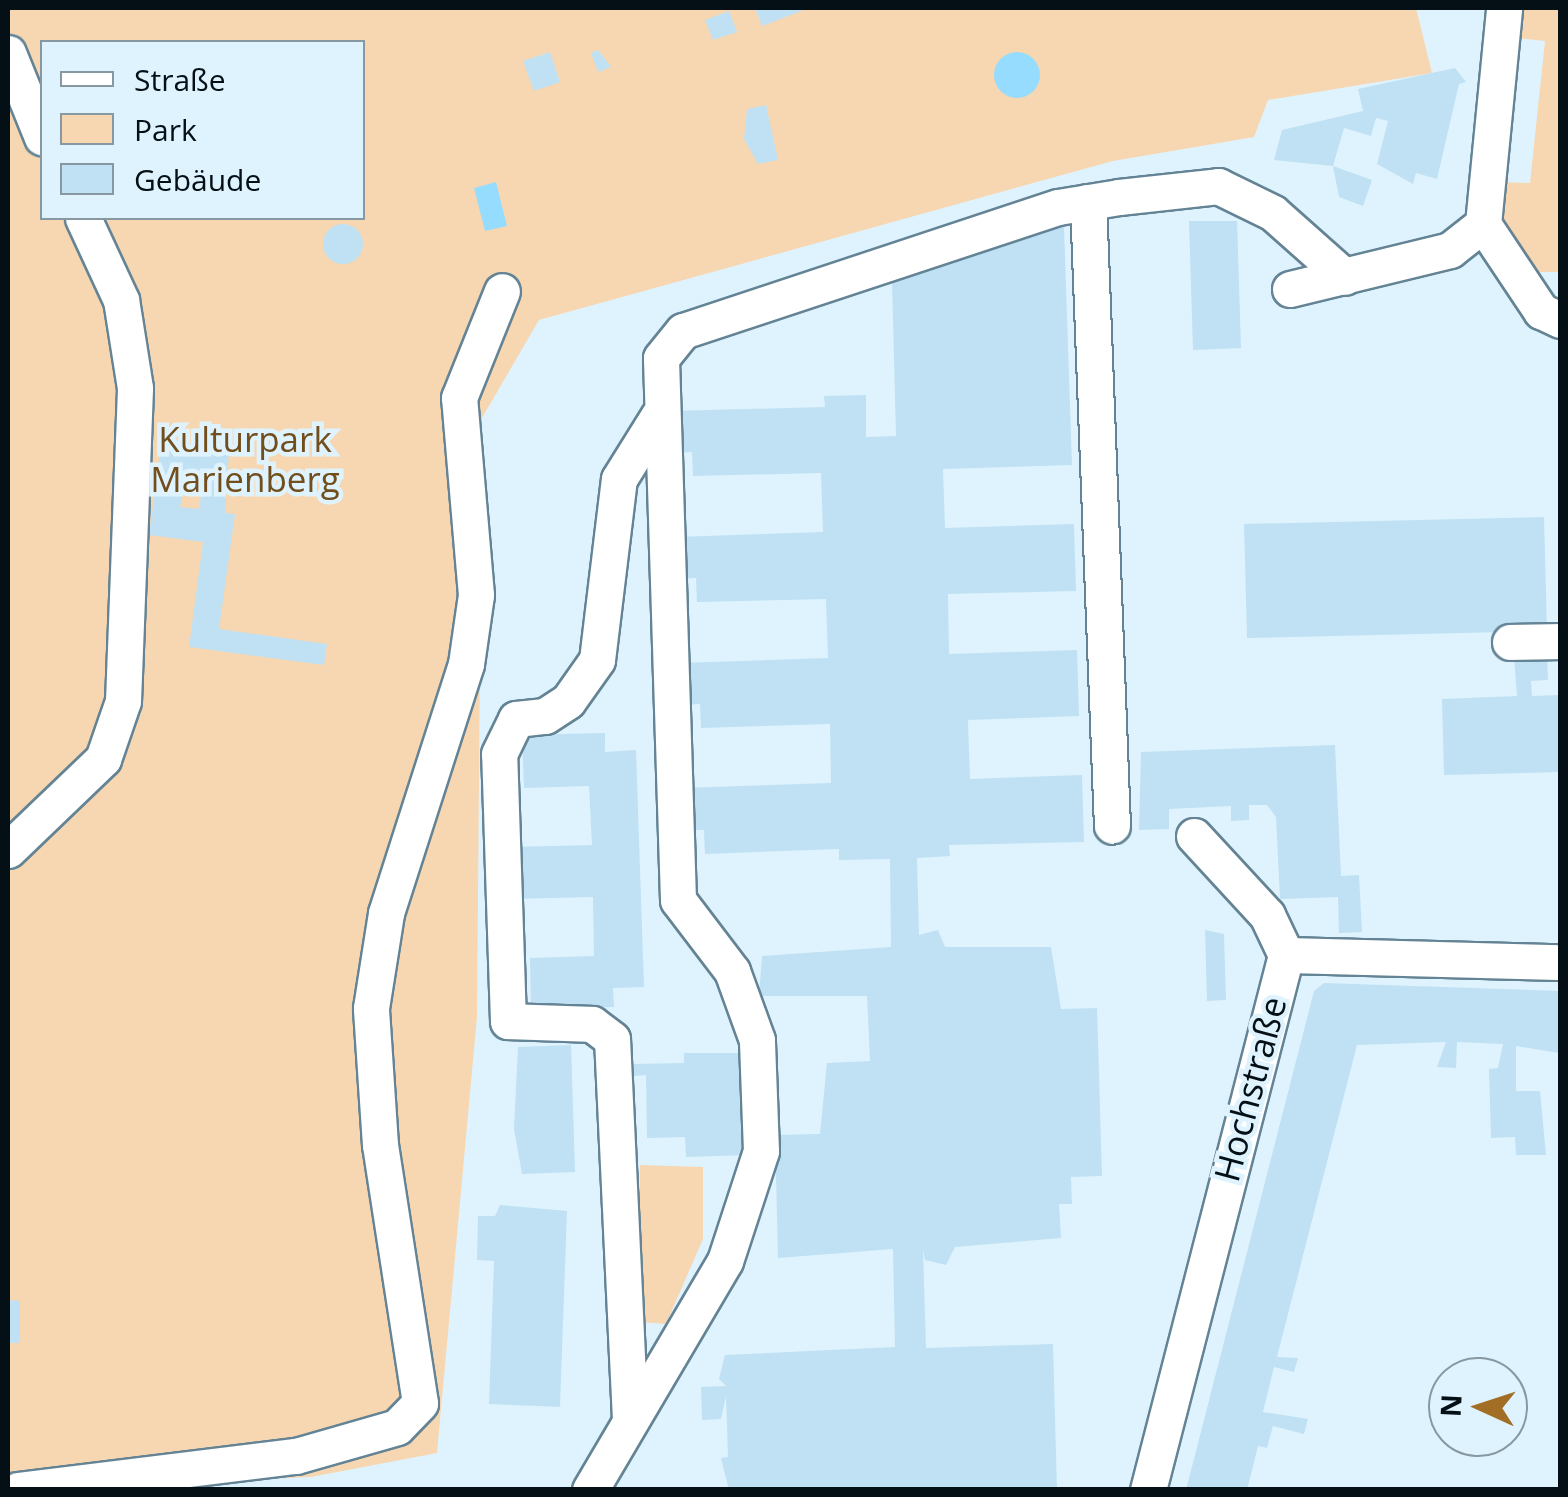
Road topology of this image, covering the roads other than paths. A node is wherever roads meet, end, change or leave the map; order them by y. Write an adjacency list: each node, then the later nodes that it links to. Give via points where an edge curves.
1 (1504, 8): 6 (street)
2 (8, 53): 3 (street)
3 (40, 132)
4 (1088, 202): 7 (street, via 1218,186 1273,213); 11 (street, via 682,331 662,358); 14 (street)
5 (85, 220): 16 (street, via 121,300 135,388 123,701 103,759)
6 (1483, 224): 7 (street, via 1450,250); 10 (street, via 1541,311)
7 (1345, 277): 8 (street)
8 (1290, 289)
9 (502, 291): 20 (street, via 459,398 476,595 466,664 386,913 371,1008 380,1145 420,1403 396,1427 296,1456)
10 (1560, 320)
11 (659, 414): 19 (street, via 678,900 732,970 757,1040 761,1151 725,1261); 19 (street, via 620,479 591,671 556,709 516,719 499,754 508,1021 592,1024 612,1039)
12 (1560, 641): 13 (street)
13 (1510, 642)
14 (1112, 826)
15 (1194, 836): 17 (street, via 1268,914)
16 (8, 850)
17 (1286, 955): 18 (street, Hochstraße); 22 (street, Hochstraße)
18 (1560, 962)
19 (630, 1420): 21 (street)
20 (18, 1490)
21 (590, 1490)
22 (1148, 1490)

